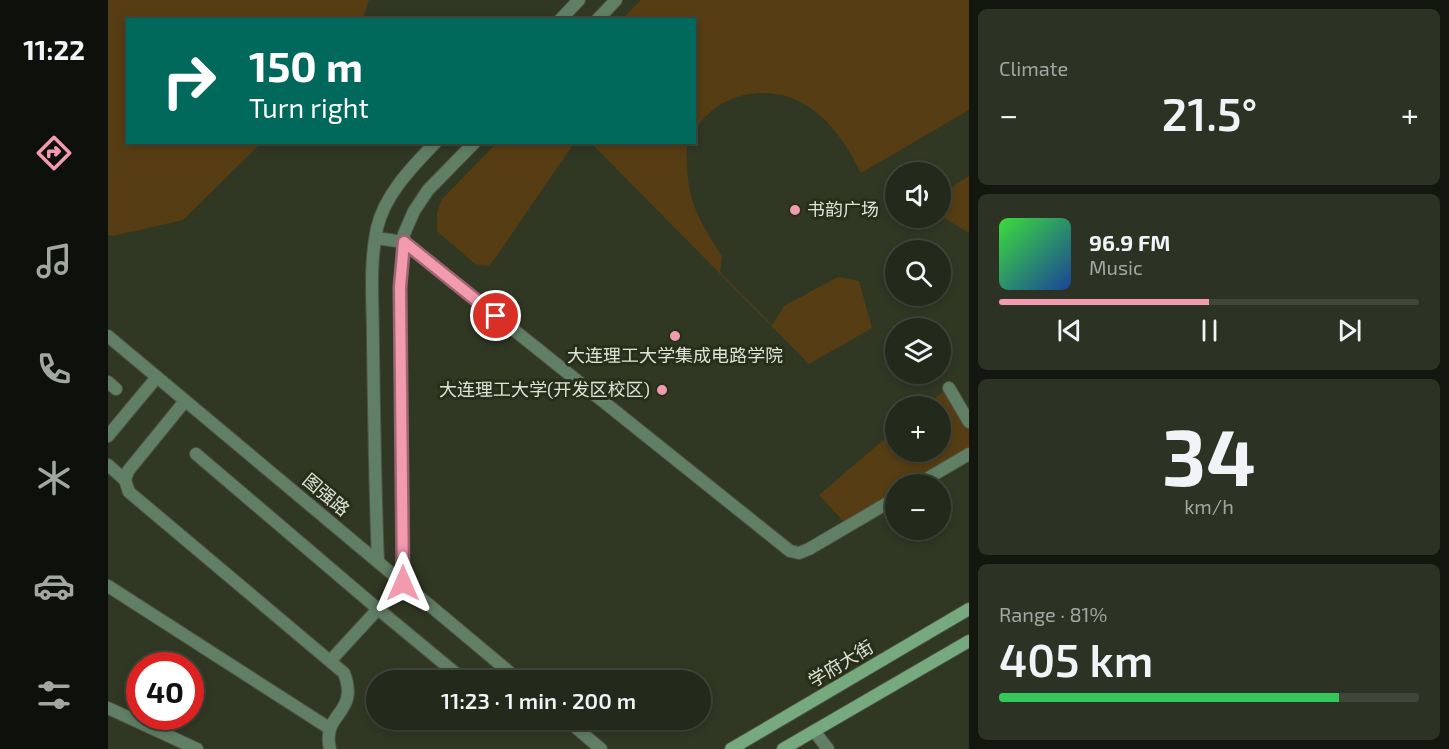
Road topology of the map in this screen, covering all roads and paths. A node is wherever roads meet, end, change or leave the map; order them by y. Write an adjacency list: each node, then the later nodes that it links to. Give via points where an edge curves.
1 (579, 0): 3 (street)
2 (616, 0): 4 (street)
3 (562, 18)
4 (599, 18)
5 (434, 144): 7 (street, via 406,173 389,199)
6 (473, 144): 8 (street, via 428,190 414,212)
7 (376, 238): 8 (street); 21 (street, via 373,304)
8 (404, 242): 20 (street, via 790,551 809,549); 22 (street, via 400,287)
9 (108, 336): 10 (street, 图强路)
10 (157, 377): 12 (street, 图强路); 14 (street)
11 (949, 388): 13 (street)
12 (185, 400): 19 (street); 21 (street, 图强路)
13 (969, 422)
14 (108, 436)
15 (195, 454): 24 (street)
16 (969, 454): 18 (street)
17 (108, 465): 19 (street)
18 (935, 474)
19 (125, 480): 27 (street, via 129,492)
20 (885, 504)
21 (378, 562): 22 (street, 图强路)
22 (403, 583): 29 (street, 图强路)
23 (108, 586): 31 (street)
24 (378, 609): 27 (street); 28 (street)
25 (969, 609): 37 (main road, 学府大街)
26 (969, 641): 33 (main road)
27 (331, 660): 31 (street, via 344,673 350,692 346,705)
28 (452, 670)
29 (507, 670)
30 (108, 708): 34 (street)
31 (329, 728): 35 (street)
32 (579, 730): 36 (street)
33 (814, 731): 38 (main road); 39 (street)
34 (196, 749)
35 (330, 749)
36 (601, 749)
37 (731, 749)
38 (783, 749)
39 (828, 749)

